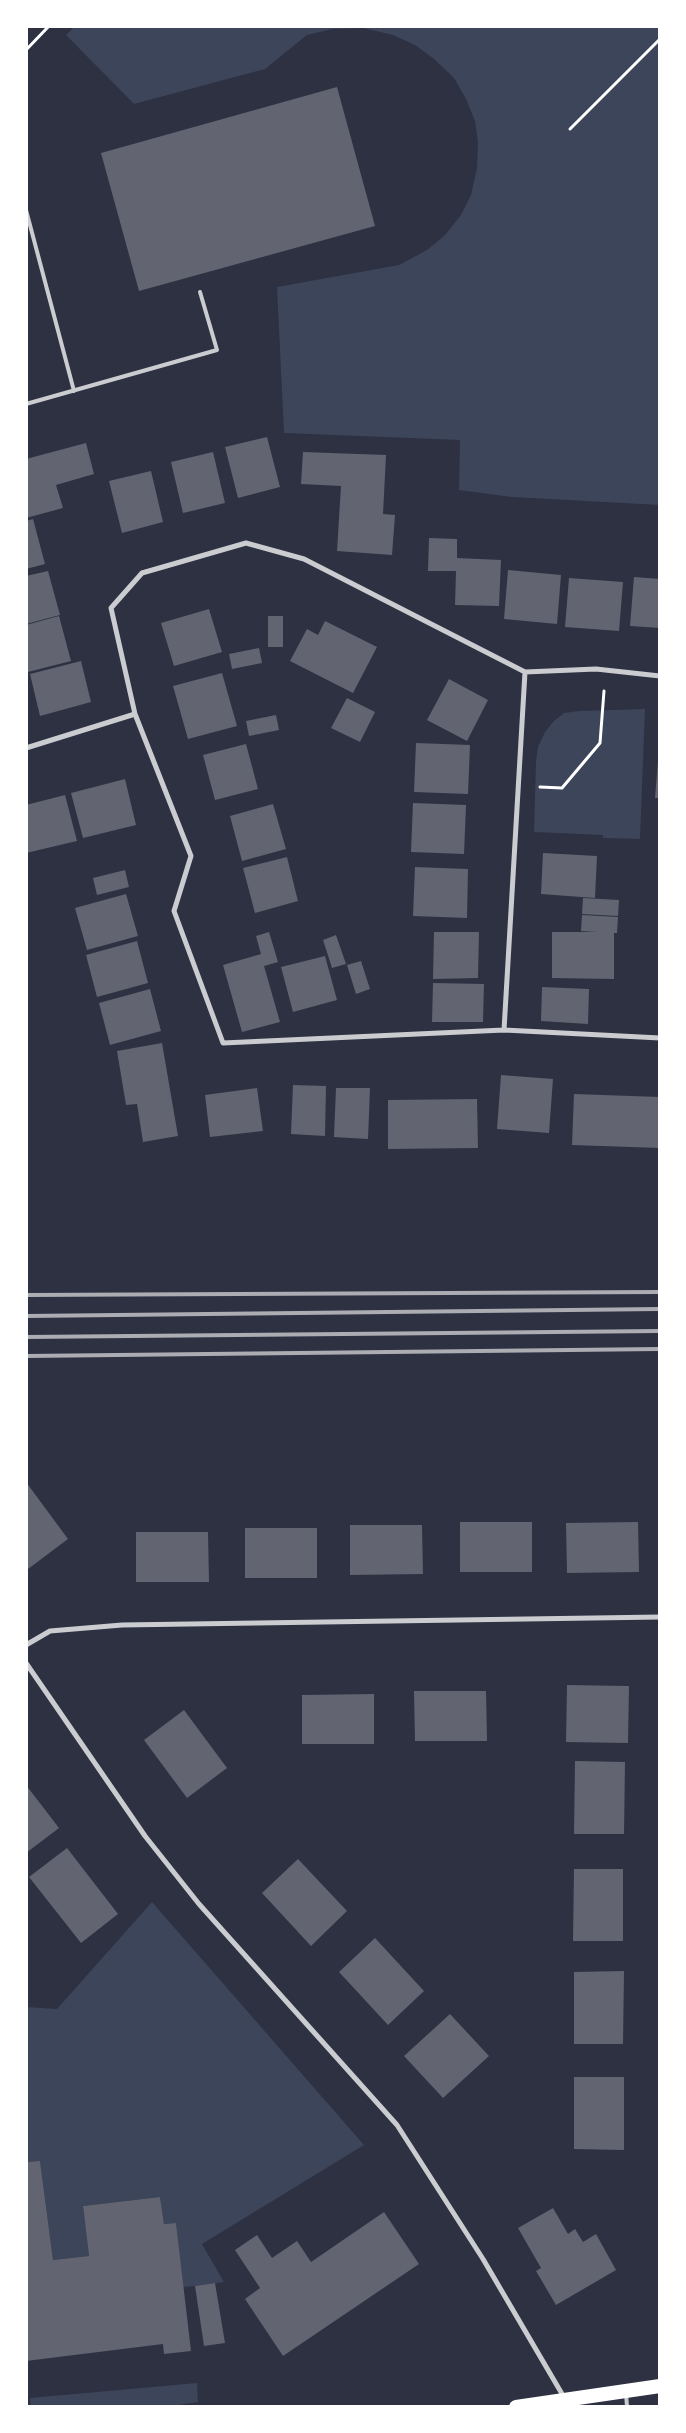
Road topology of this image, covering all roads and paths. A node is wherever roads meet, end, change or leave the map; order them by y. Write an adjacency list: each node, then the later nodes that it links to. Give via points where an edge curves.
1 (49, 26): 3 (path)
2 (660, 39): 4 (path)
3 (26, 50)
4 (570, 129)
5 (26, 210): 7 (lane)
6 (200, 292): 7 (lane, via 217,350)
7 (74, 391): 8 (lane)
8 (26, 404)
9 (605, 670): 10 (street); 11 (street); 14 (path, via 600,743 562,788)
10 (525, 672): 12 (street, via 304,559 246,543 142,573 111,608); 14 (street)
11 (660, 676)
12 (135, 714): 13 (street); 15 (street, via 190,856 174,911 223,1043)
13 (26, 748)
14 (518, 786): 15 (street)
15 (504, 1030): 16 (street)
16 (660, 1038)
17 (660, 1617): 18 (street, via 122,1625 50,1631)
18 (26, 1645)
19 (26, 1664): 22 (street, via 145,1836 199,1904 397,2125 483,2259)
20 (660, 2386): 21 (highway)
21 (625, 2391): 22 (highway); 24 (lane)
22 (566, 2400): 23 (highway)
23 (516, 2407)
24 (627, 2407)

